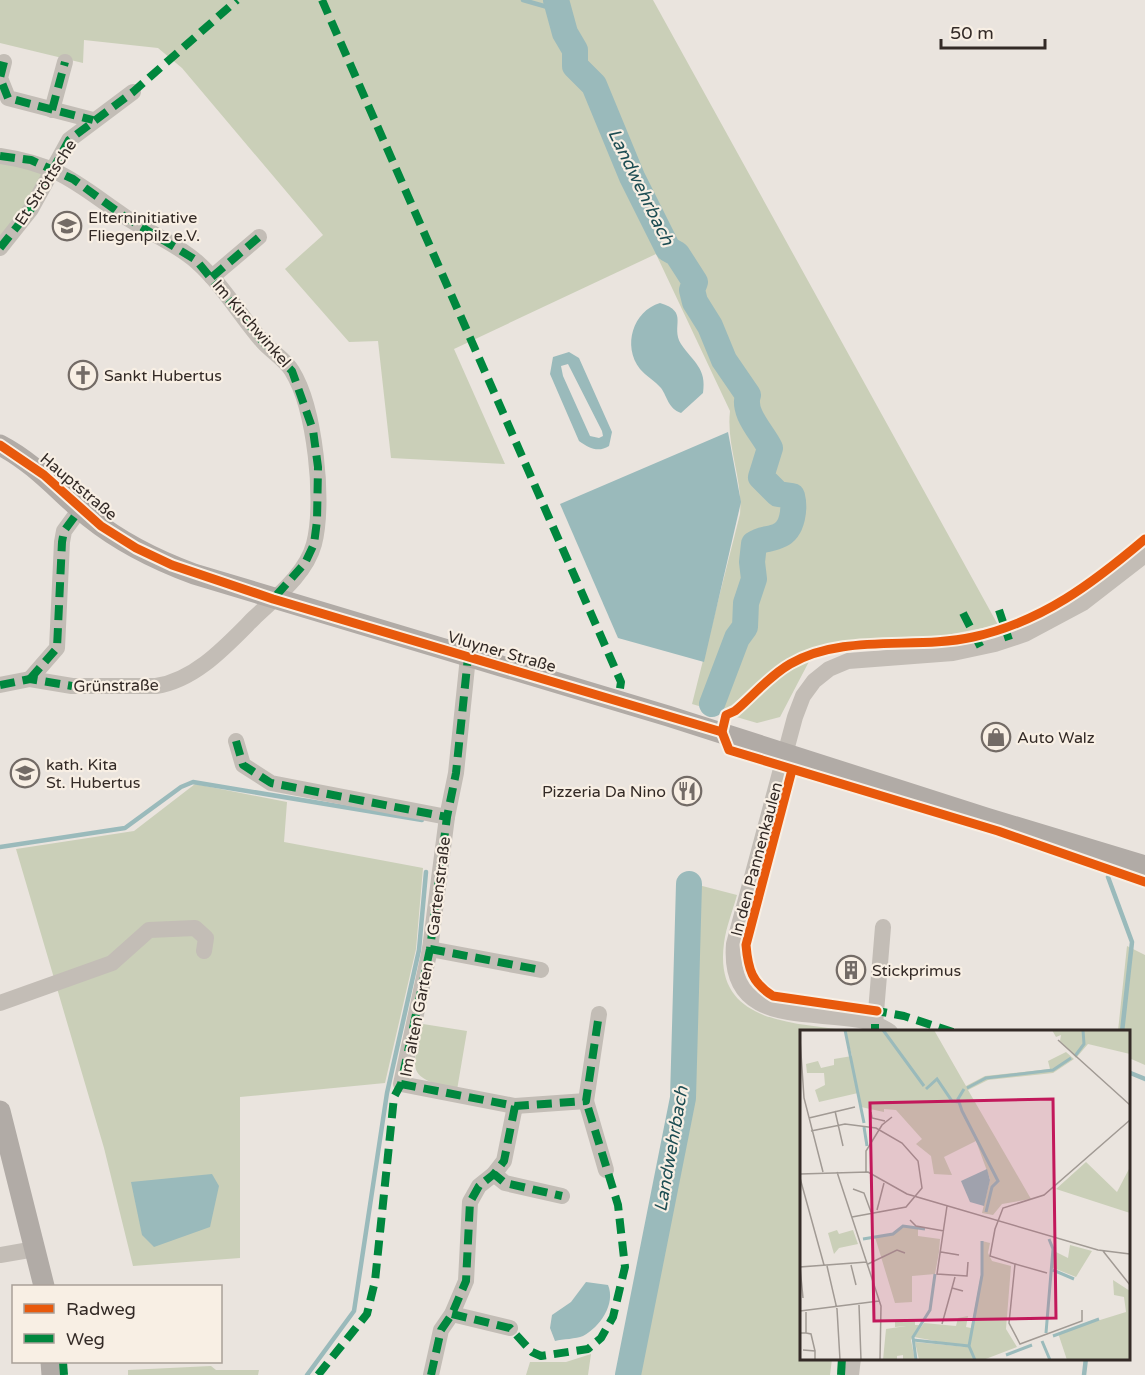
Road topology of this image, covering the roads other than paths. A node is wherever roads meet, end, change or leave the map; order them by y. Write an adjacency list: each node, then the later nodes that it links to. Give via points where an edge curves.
1 (4, 62): 4 (street, Et Ströttsche, via 0,78 9,98)
2 (64, 62): 4 (street)
3 (133, 93): 5 (street, Et Ströttsche)
4 (52, 110): 5 (street, Et Ströttsche)
5 (93, 120): 7 (street, Et Ströttsche, via 69,140)
6 (0, 156): 7 (street, Im Kirchwinkel, via 31,160)
7 (52, 169): 9 (street, Et Ströttsche, via 31,209); 10 (street, Im Kirchwinkel, via 196,260)
8 (259, 237): 10 (street)
9 (0, 248)
10 (212, 277): 14 (street, Im Kirchwinkel, via 264,343 292,371 313,430 318,467 314,544 305,563)
11 (0, 445): 12 (main road, Hauptstraße, via 44,475)
12 (80, 509): 14 (main road, Hauptstraße, via 151,556); 16 (street, via 64,531 62,542 57,648)
13 (1145, 555): 19 (street, In den Pannenkaulen, via 1083,603 1025,634 967,651 859,659 830,669 813,681 803,696)
14 (273, 599): 15 (main road, Vluyner Straße); 16 (street, Grünstraße, via 209,659 169,684 88,687)
15 (468, 657): 19 (main road, Vluyner Straße); 20 (street, Gartenstraße, via 456,773)
16 (30, 679): 17 (street, Grünstraße)
17 (0, 685)
18 (236, 741): 20 (street, Gartenstraße, via 243,765 271,783)
19 (785, 752): 21 (main road, Vluyner Straße); 28 (street, In den Pannenkaulen, via 734,944 732,960 738,979 753,998 781,1011)
20 (447, 817): 23 (street, Gartenstraße)
21 (1145, 866)
22 (883, 927): 28 (street)
23 (430, 949): 25 (street, Gartenstraße); 30 (street, Im alten Garten, via 401,1084)
24 (204, 951): 26 (street, via 206,938 195,928 149,930 112,963)
25 (542, 970)
26 (0, 1003)
27 (599, 1014): 29 (street)
28 (888, 1029)
29 (586, 1101): 30 (street, Im alten Garten); 32 (street)
30 (514, 1106): 33 (street, via 504,1161)
31 (0, 1111): 35 (main road, via 20,1157)
32 (606, 1170)
33 (495, 1174): 34 (street, via 505,1183); 38 (street, via 478,1185 470,1202 466,1281)
34 (562, 1196)
35 (35, 1249): 36 (street); 37 (main road)
36 (0, 1255)
37 (43, 1282)
38 (452, 1314): 39 (street); 41 (street, via 441,1330)
39 (510, 1329)
40 (853, 1360): 42 (street)
41 (431, 1375)
42 (851, 1375)

